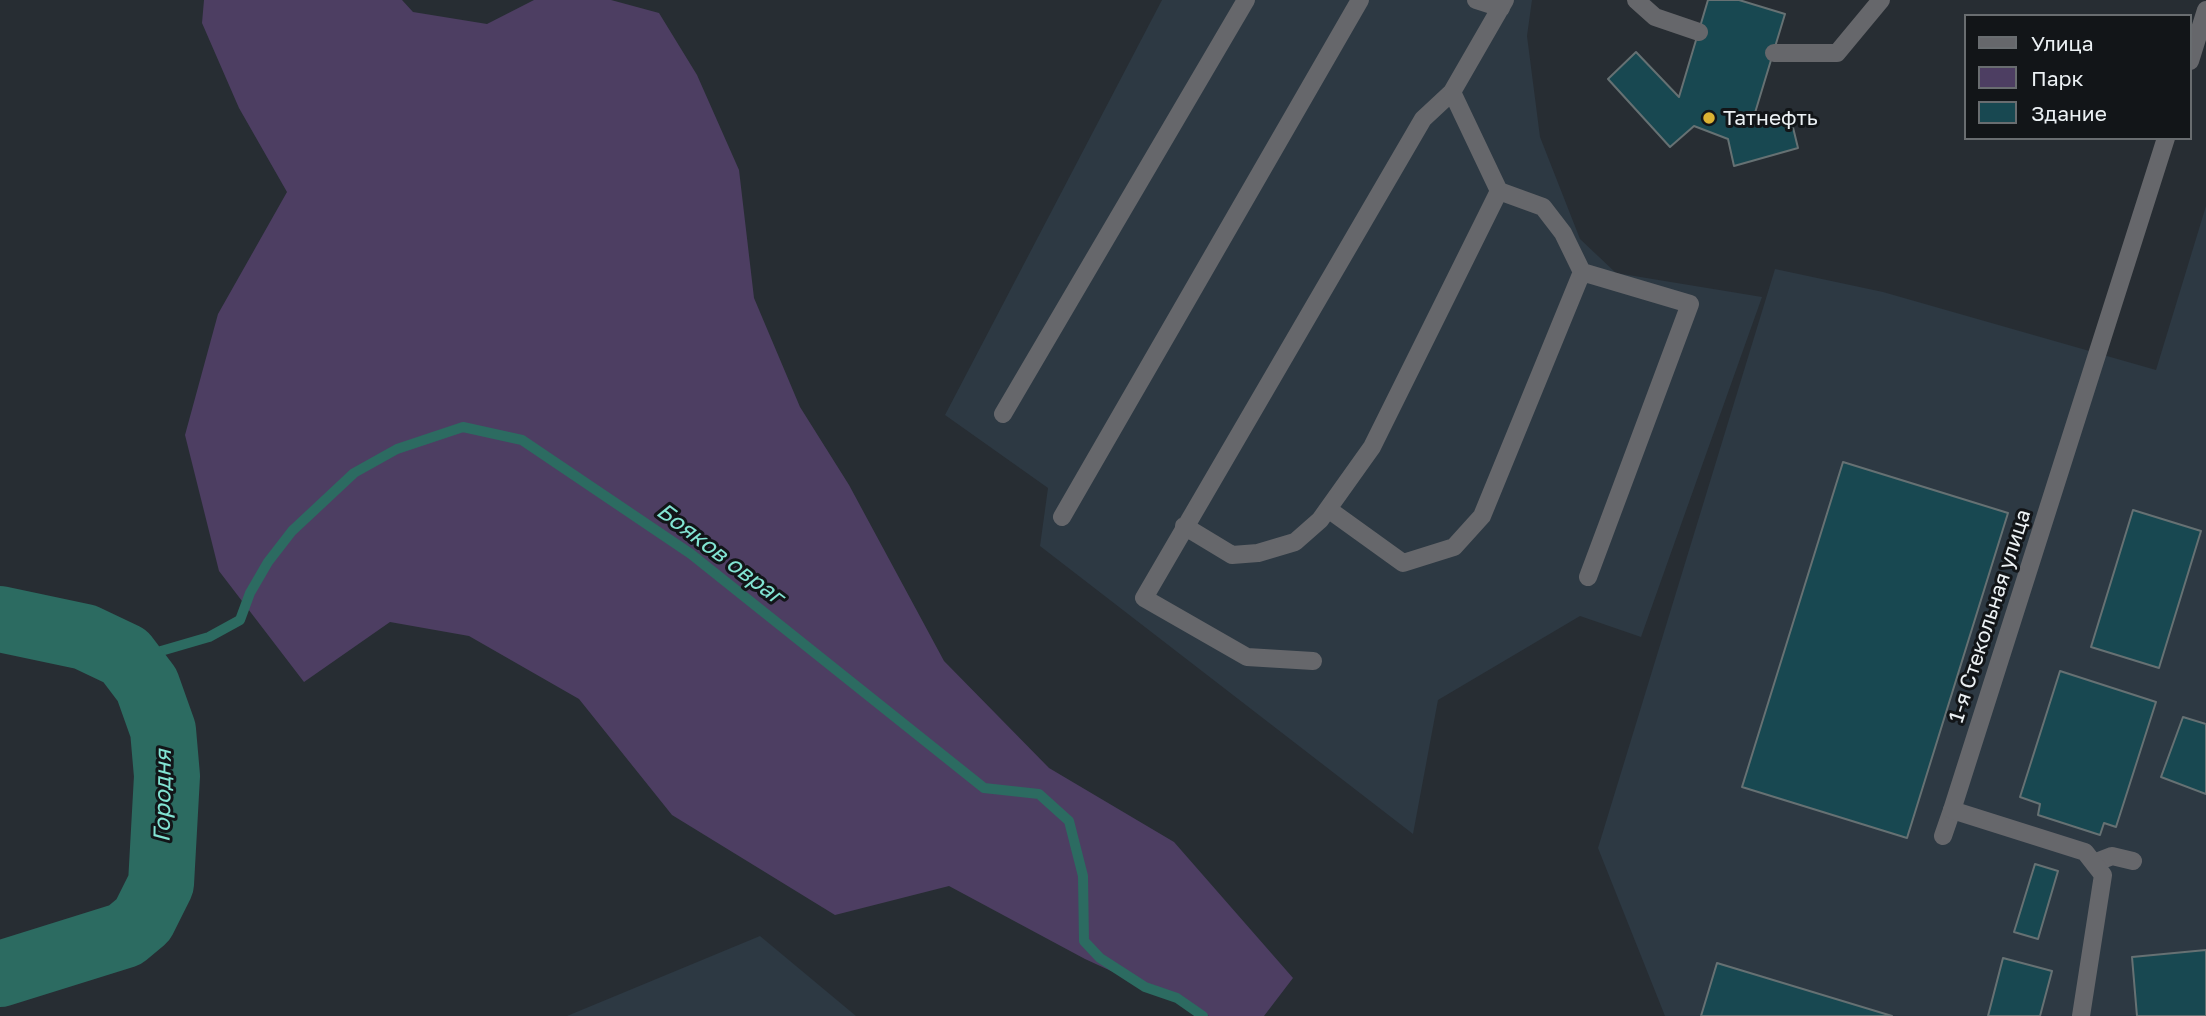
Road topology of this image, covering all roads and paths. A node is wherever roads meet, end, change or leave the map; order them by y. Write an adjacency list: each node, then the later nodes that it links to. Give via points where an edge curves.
1 (1245, 0): 15 (street)
2 (1360, 0): 17 (street)
3 (1476, 0): 6 (street)
4 (1636, 0): 8 (street, via 1656,17)
5 (1881, 0): 9 (street, via 1837,53)
6 (1503, 4): 11 (street)
7 (2206, 10): 10 (street)
8 (1699, 32)
9 (1774, 53)
10 (2192, 55)
11 (1452, 92): 13 (street); 18 (street, via 1423,119)
12 (2165, 140): 21 (street, 1-я Стекольная улица)
13 (1499, 191): 14 (street, via 1543,207 1563,233); 16 (street, via 1372,447)
14 (1582, 272): 16 (street, via 1482,516 1454,547 1403,563); 19 (street, via 1690,304)
15 (1003, 414)
16 (1328, 509): 18 (street, via 1295,542 1258,553 1231,555)
17 (1062, 517)
18 (1184, 526): 20 (street, via 1144,598 1247,657)
19 (1588, 576)
20 (1313, 661)
21 (1952, 810): 22 (street, 1-я Стекольная улица); 24 (street, via 2085,852)
22 (1943, 836)
23 (2133, 861): 24 (street, via 2112,856)
24 (2094, 863): 25 (street, via 2103,875)
25 (2081, 1016)

